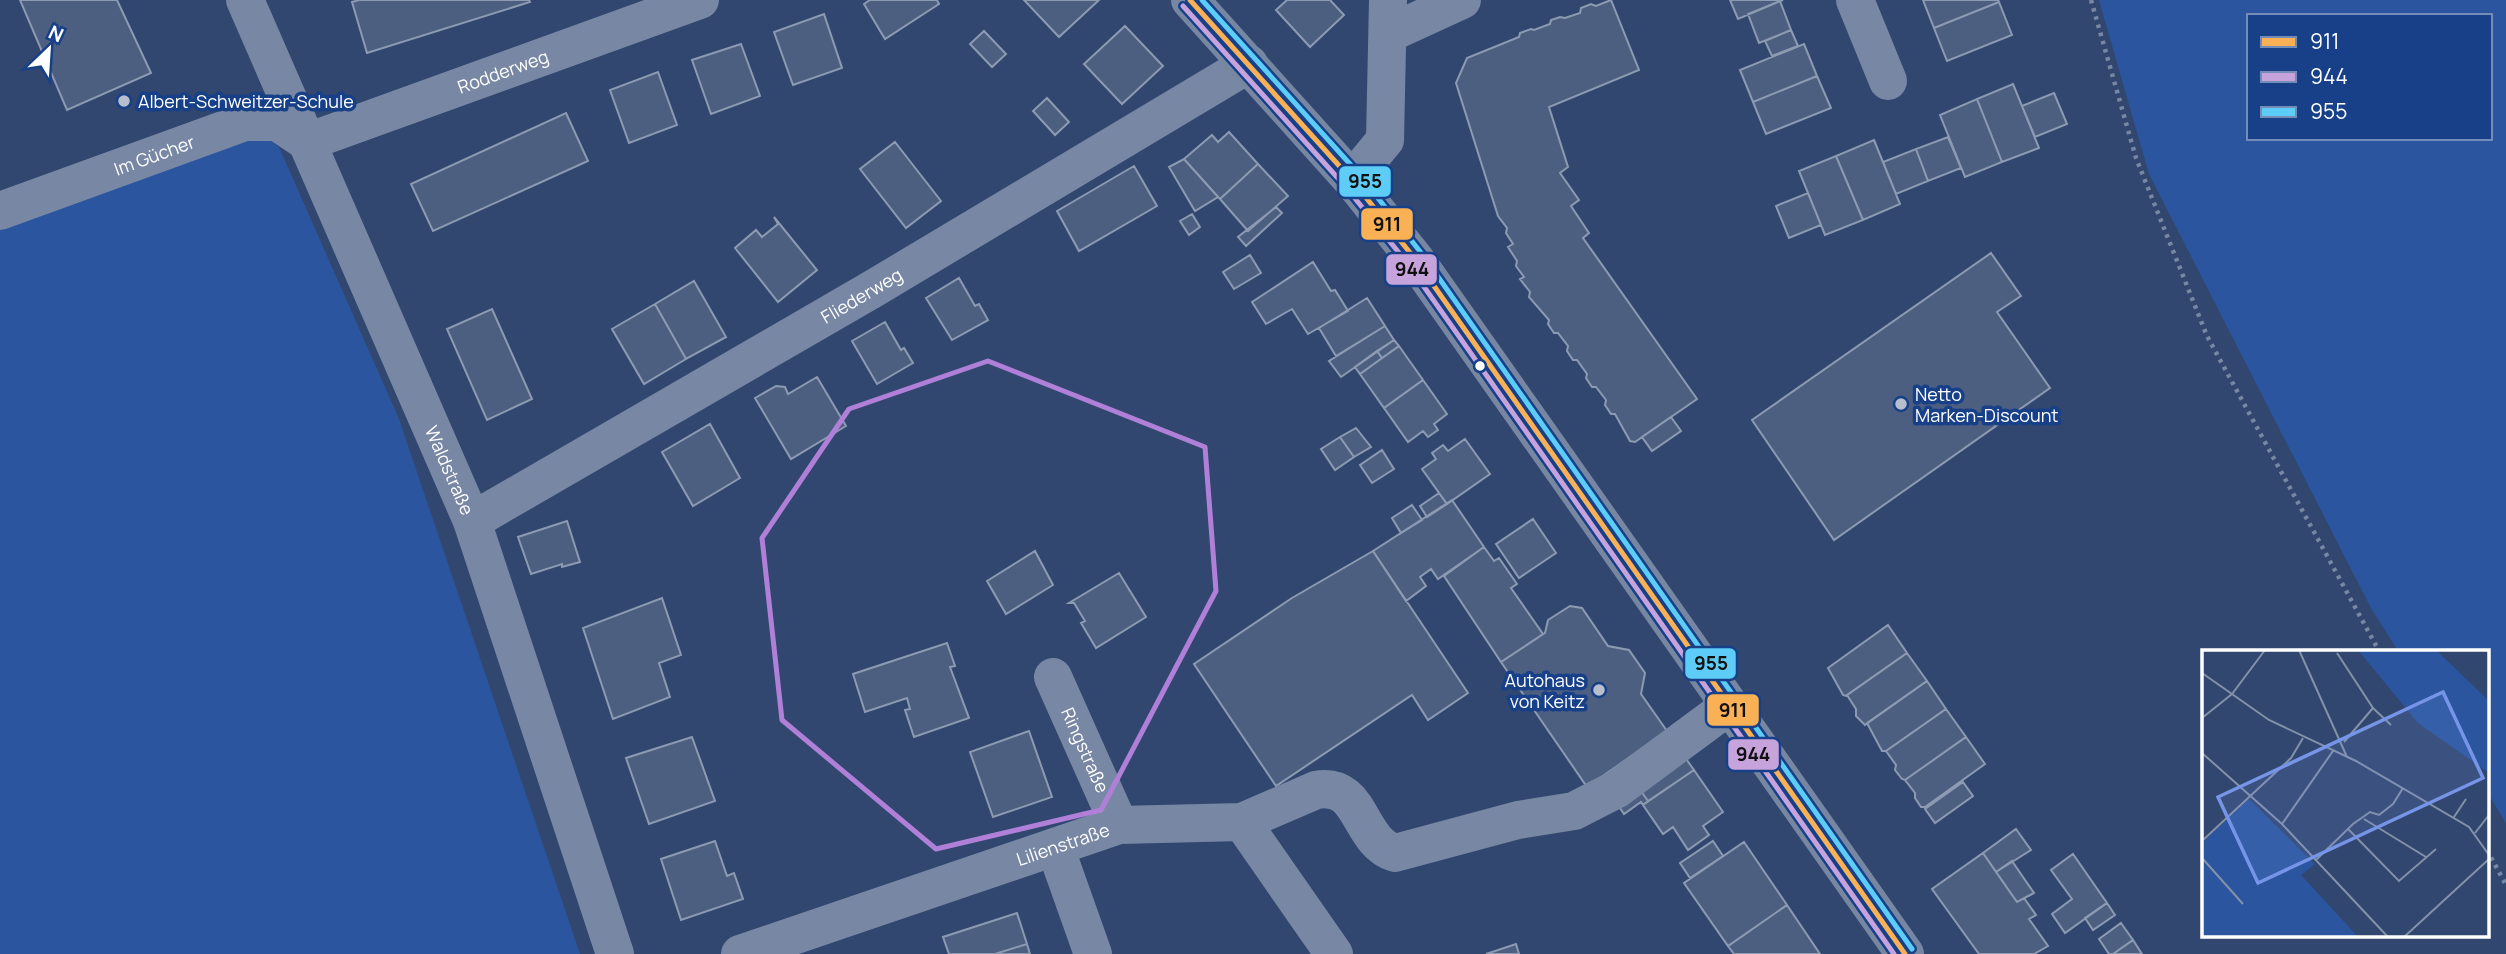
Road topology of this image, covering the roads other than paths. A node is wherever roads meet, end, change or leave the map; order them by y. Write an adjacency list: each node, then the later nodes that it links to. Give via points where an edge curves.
1 (245, 0): 9 (street, Waldstraße)
2 (700, 0): 9 (street, Rodderweg)
3 (1190, 0): 7 (main road)
4 (1462, 0): 6 (street)
5 (1855, 0): 8 (street)
6 (1388, 17): 10 (street, via 1385,140)
7 (1249, 64): 10 (main road); 12 (street, Fliederweg, via 872,290)
8 (1888, 82)
9 (307, 142): 11 (street, Im Gücher, via 277,122 245,122); 12 (street, Waldstraße)
10 (1352, 180): 14 (main road, via 1490,363)
11 (0, 211)
12 (472, 521): 18 (street, Waldstraße)
13 (1053, 677): 16 (street, Ringstraße)
14 (1730, 706): 15 (street, via 1617,789 1574,811 1518,820 1407,851 1395,853 1377,844 1349,799 1329,787); 22 (main road)
15 (1242, 822): 16 (street, Lilienstraße); 21 (street)
16 (1119, 825): 17 (street, Lilienstraße)
17 (1055, 847): 19 (street, Lilienstraße); 20 (street)
18 (615, 954)
19 (740, 954)
20 (1093, 954)
21 (1334, 954)
22 (1905, 954)

